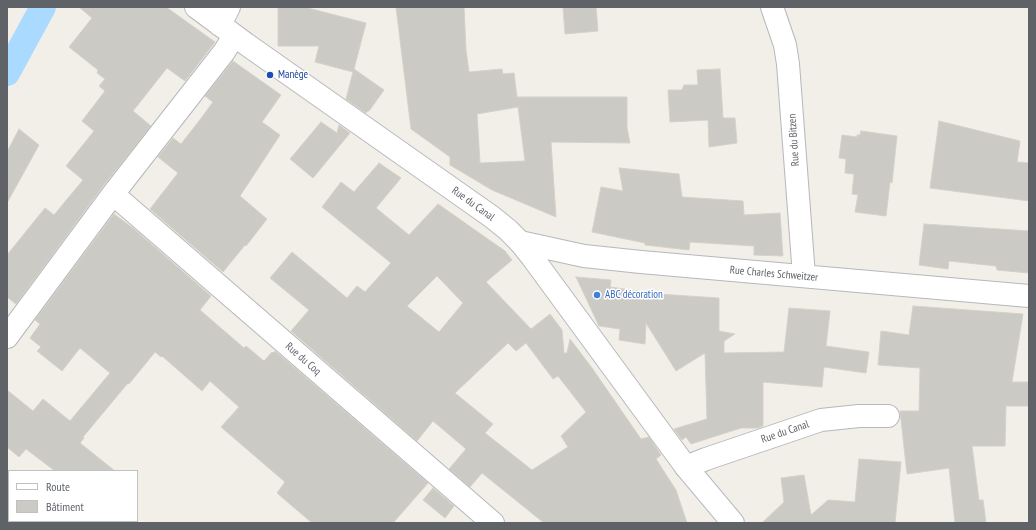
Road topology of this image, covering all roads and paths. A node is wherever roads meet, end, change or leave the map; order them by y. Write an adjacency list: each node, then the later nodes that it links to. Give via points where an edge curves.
1 (196, 7): 3 (street, Rue du Canal)
2 (772, 7): 6 (street, Rue du Bitzen, via 785,44 788,64)
3 (228, 23): 4 (street, via 224,52); 5 (street, Rue du Canal, via 492,217)
4 (113, 194): 8 (street); 11 (street, Rue du Coq)
5 (520, 242): 6 (street, Rue Charles Schweitzer, via 584,256); 10 (street, Rue du Canal)
6 (804, 276): 7 (street, Rue Charles Schweitzer)
7 (1029, 296)
8 (7, 337)
9 (888, 416): 10 (street, Rue du Canal, via 821,420)
10 (686, 467): 12 (street, Rue du Canal)
11 (493, 523)
12 (732, 523)

